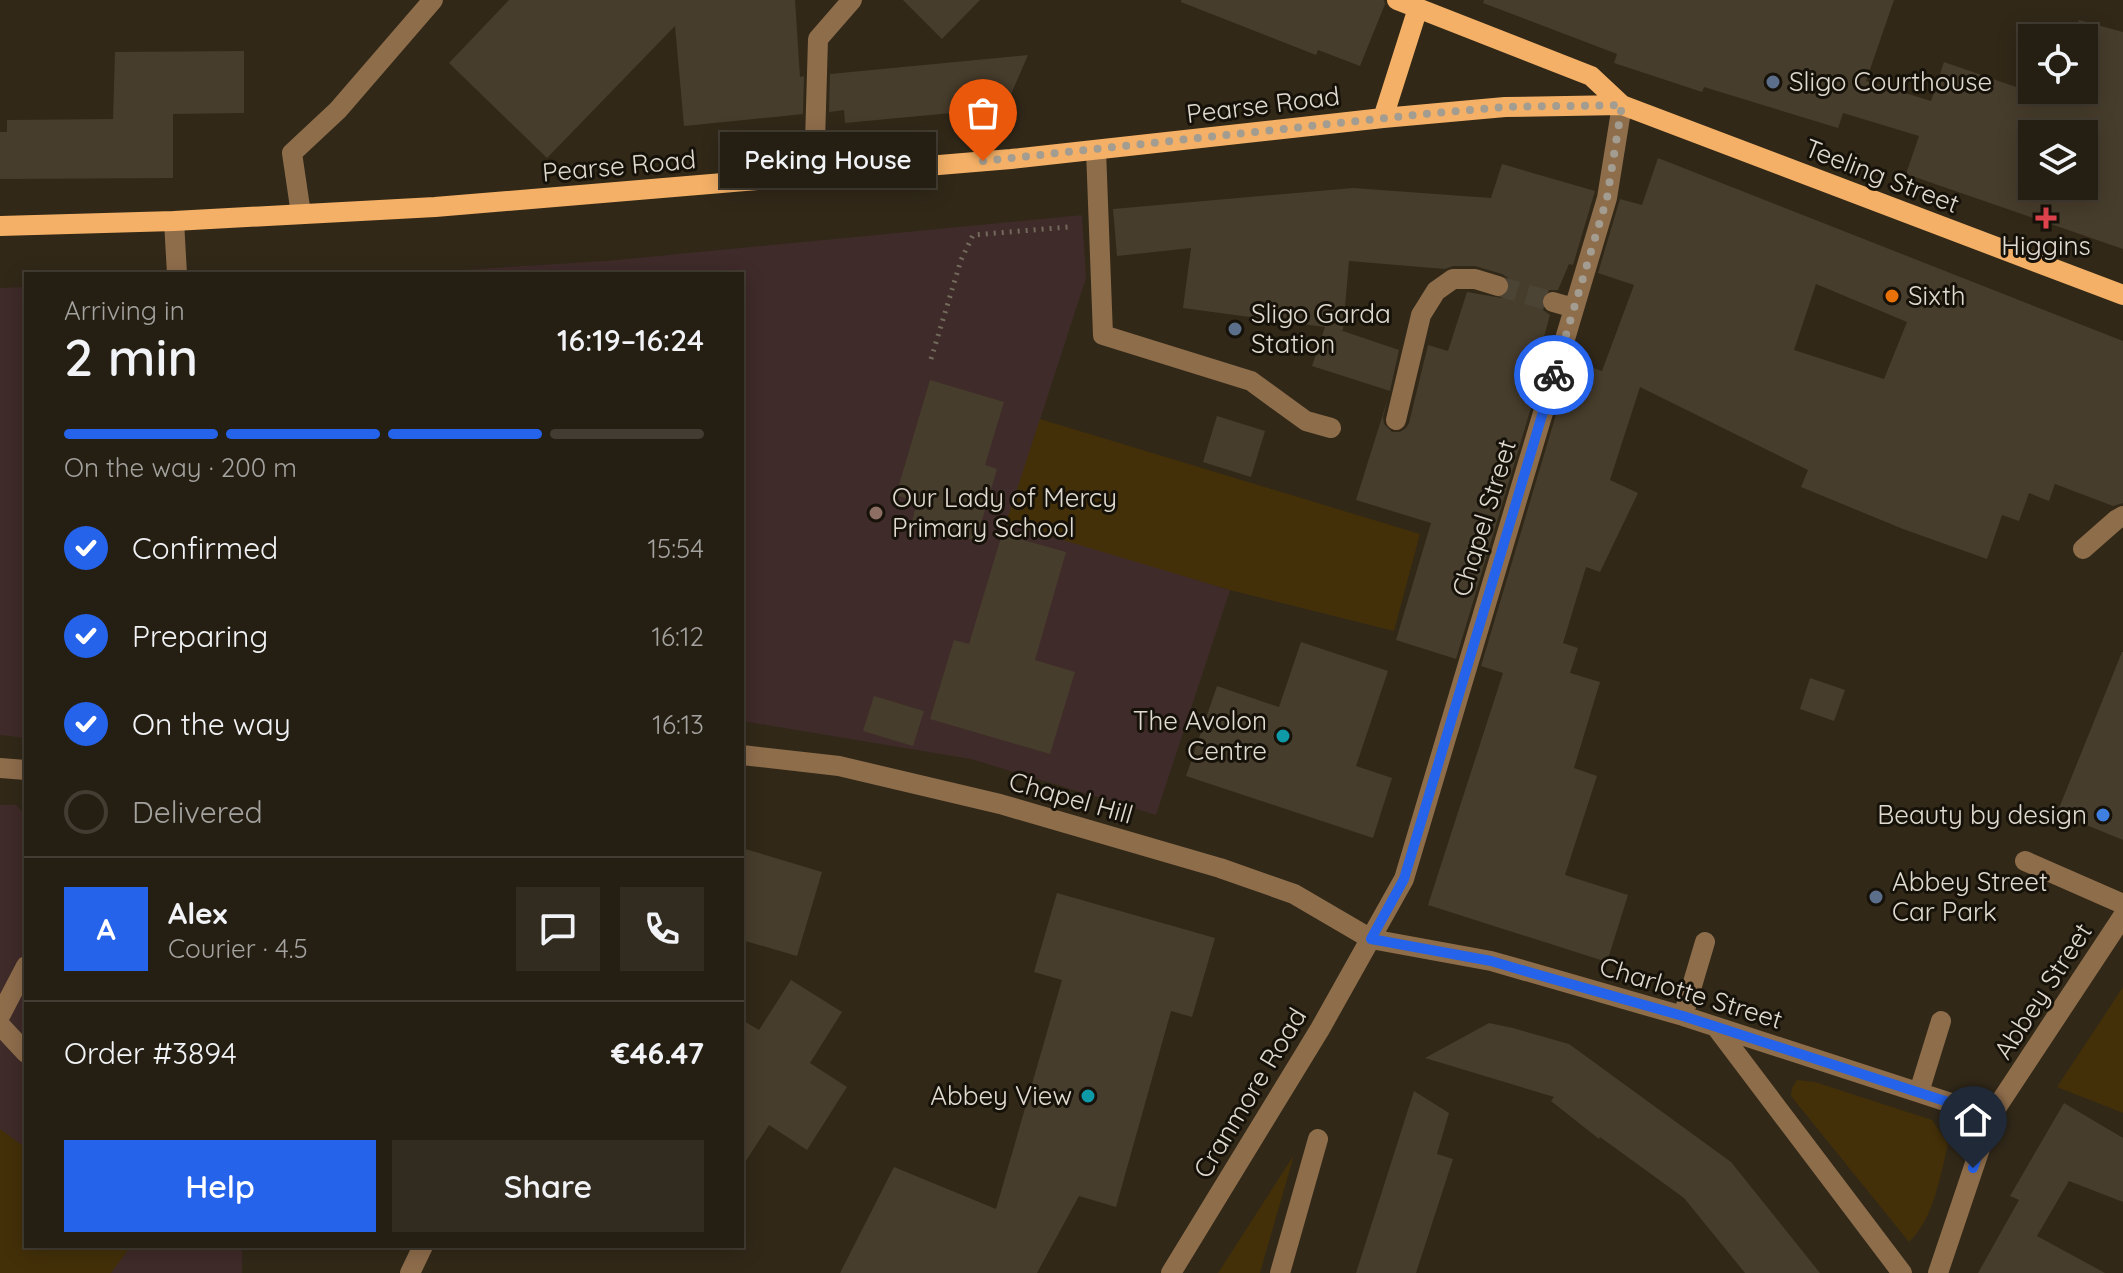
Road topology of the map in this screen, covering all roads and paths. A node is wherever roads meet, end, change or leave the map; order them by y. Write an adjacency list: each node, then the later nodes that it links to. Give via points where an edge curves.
1 (433, 0): 9 (street, via 338,110 292,153)
2 (852, 0): 8 (street, via 818,39)
3 (1397, 0): 4 (main road)
4 (1418, 8): 5 (main road, via 1591,76); 6 (main road)
5 (1622, 105): 6 (main road, Pearse Road, via 1505,107); 15 (main road, Teeling Street); 17 (street, Chapel Street, via 1607,198)
6 (1383, 118): 7 (main road, Pearse Road)
7 (1096, 150): 8 (main road, Pearse Road); 20 (street, via 1103,335 1251,381 1306,421)
8 (814, 176): 9 (main road, Pearse Road)
9 (301, 214): 10 (main road, Pearse Road)
10 (174, 221): 11 (main road, Pearse Road); 13 (street)
11 (0, 226)
12 (1075, 226): 18 (path, via 973,235)
13 (177, 272)
14 (1498, 286): 19 (street, via 1453,279 1436,291 1421,315)
15 (2123, 295)
16 (1553, 302): 17 (street)
17 (1574, 308): 29 (street, Chapel Street, via 1404,879)
18 (931, 359)
19 (1396, 420)
20 (1331, 428)
21 (2123, 516): 22 (street)
22 (2083, 549)
23 (744, 755): 29 (street, Chapel Hill, via 839,766 895,779 1191,859 1294,894)
24 (0, 768): 25 (street)
25 (24, 770)
26 (2025, 861): 27 (street)
27 (2123, 904)
28 (2123, 916): 39 (street, Abbey Street)
29 (1371, 939): 33 (street, Charlotte Street, via 1491,961); 43 (street, Cranmore Road)
30 (1705, 942): 33 (street)
31 (24, 970): 32 (street)
32 (0, 1016)
33 (1683, 1016): 36 (street, Charlotte Street)
34 (1941, 1021): 38 (street)
35 (0, 1025): 37 (street)
36 (1716, 1027): 38 (street, Charlotte Street); 45 (street)
37 (24, 1051)
38 (1919, 1092): 39 (street, Charlotte Street)
39 (1991, 1116): 46 (street, Abbey Street)
40 (1318, 1139): 44 (street)
41 (422, 1248): 42 (street)
42 (410, 1273)
43 (1171, 1273)
44 (1280, 1273)
45 (1902, 1273)
46 (1938, 1273)

